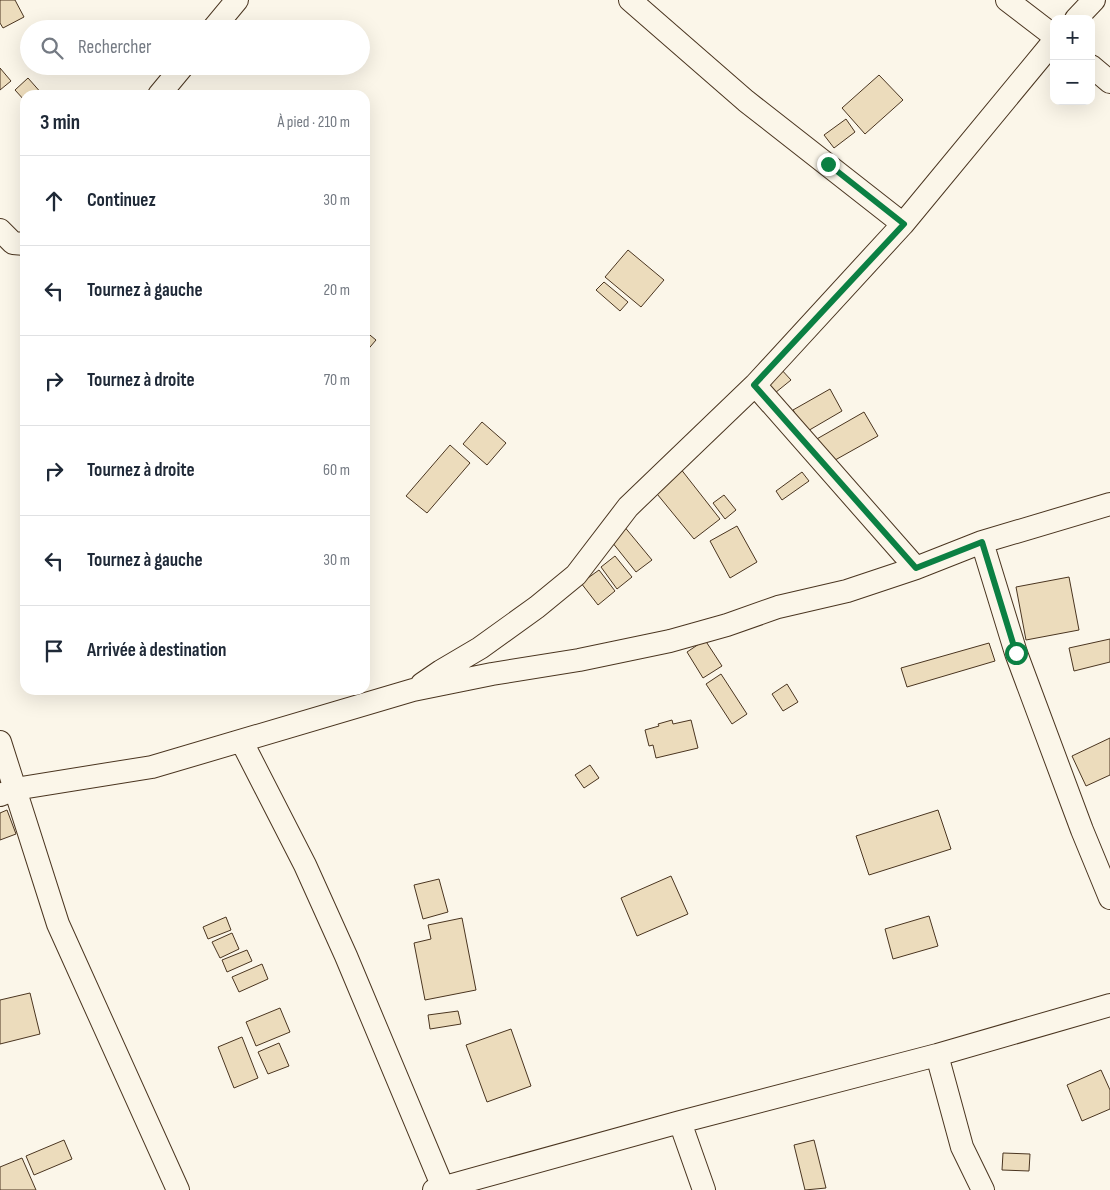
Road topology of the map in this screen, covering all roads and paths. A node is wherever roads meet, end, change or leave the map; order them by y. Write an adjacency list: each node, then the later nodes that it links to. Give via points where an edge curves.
1 (237, 0): 6 (street)
2 (630, 0): 13 (street, via 746,101)
3 (1007, 0): 7 (street)
4 (1094, 0): 5 (street)
5 (1080, 15)
6 (220, 20)
7 (1050, 33)
8 (1050, 46): 13 (street)
9 (1095, 69): 11 (street)
10 (176, 75): 12 (street)
11 (1110, 82)
12 (163, 90)
13 (904, 224): 16 (street)
14 (0, 230): 15 (street, via 13,243)
15 (20, 244)
16 (754, 385): 19 (street); 20 (street, via 628,507 576,575)
17 (1110, 504): 18 (street)
18 (982, 542): 19 (street); 26 (street, via 1016,653)
19 (916, 568): 21 (street, via 848,591 778,607 670,641)
20 (480, 648): 21 (street); 22 (street)
21 (492, 674): 22 (street)
22 (413, 690): 24 (street)
23 (0, 742): 25 (street)
24 (242, 742): 25 (street, via 152,766); 30 (street, via 305,865 346,956)
25 (7, 792): 31 (street, via 58,924)
26 (1110, 898)
27 (1110, 1005): 28 (street)
28 (937, 1055): 29 (street); 33 (street, via 962,1147)
29 (680, 1122): 30 (street); 32 (street)
30 (441, 1189)
31 (178, 1190)
32 (704, 1190)
33 (982, 1190)

